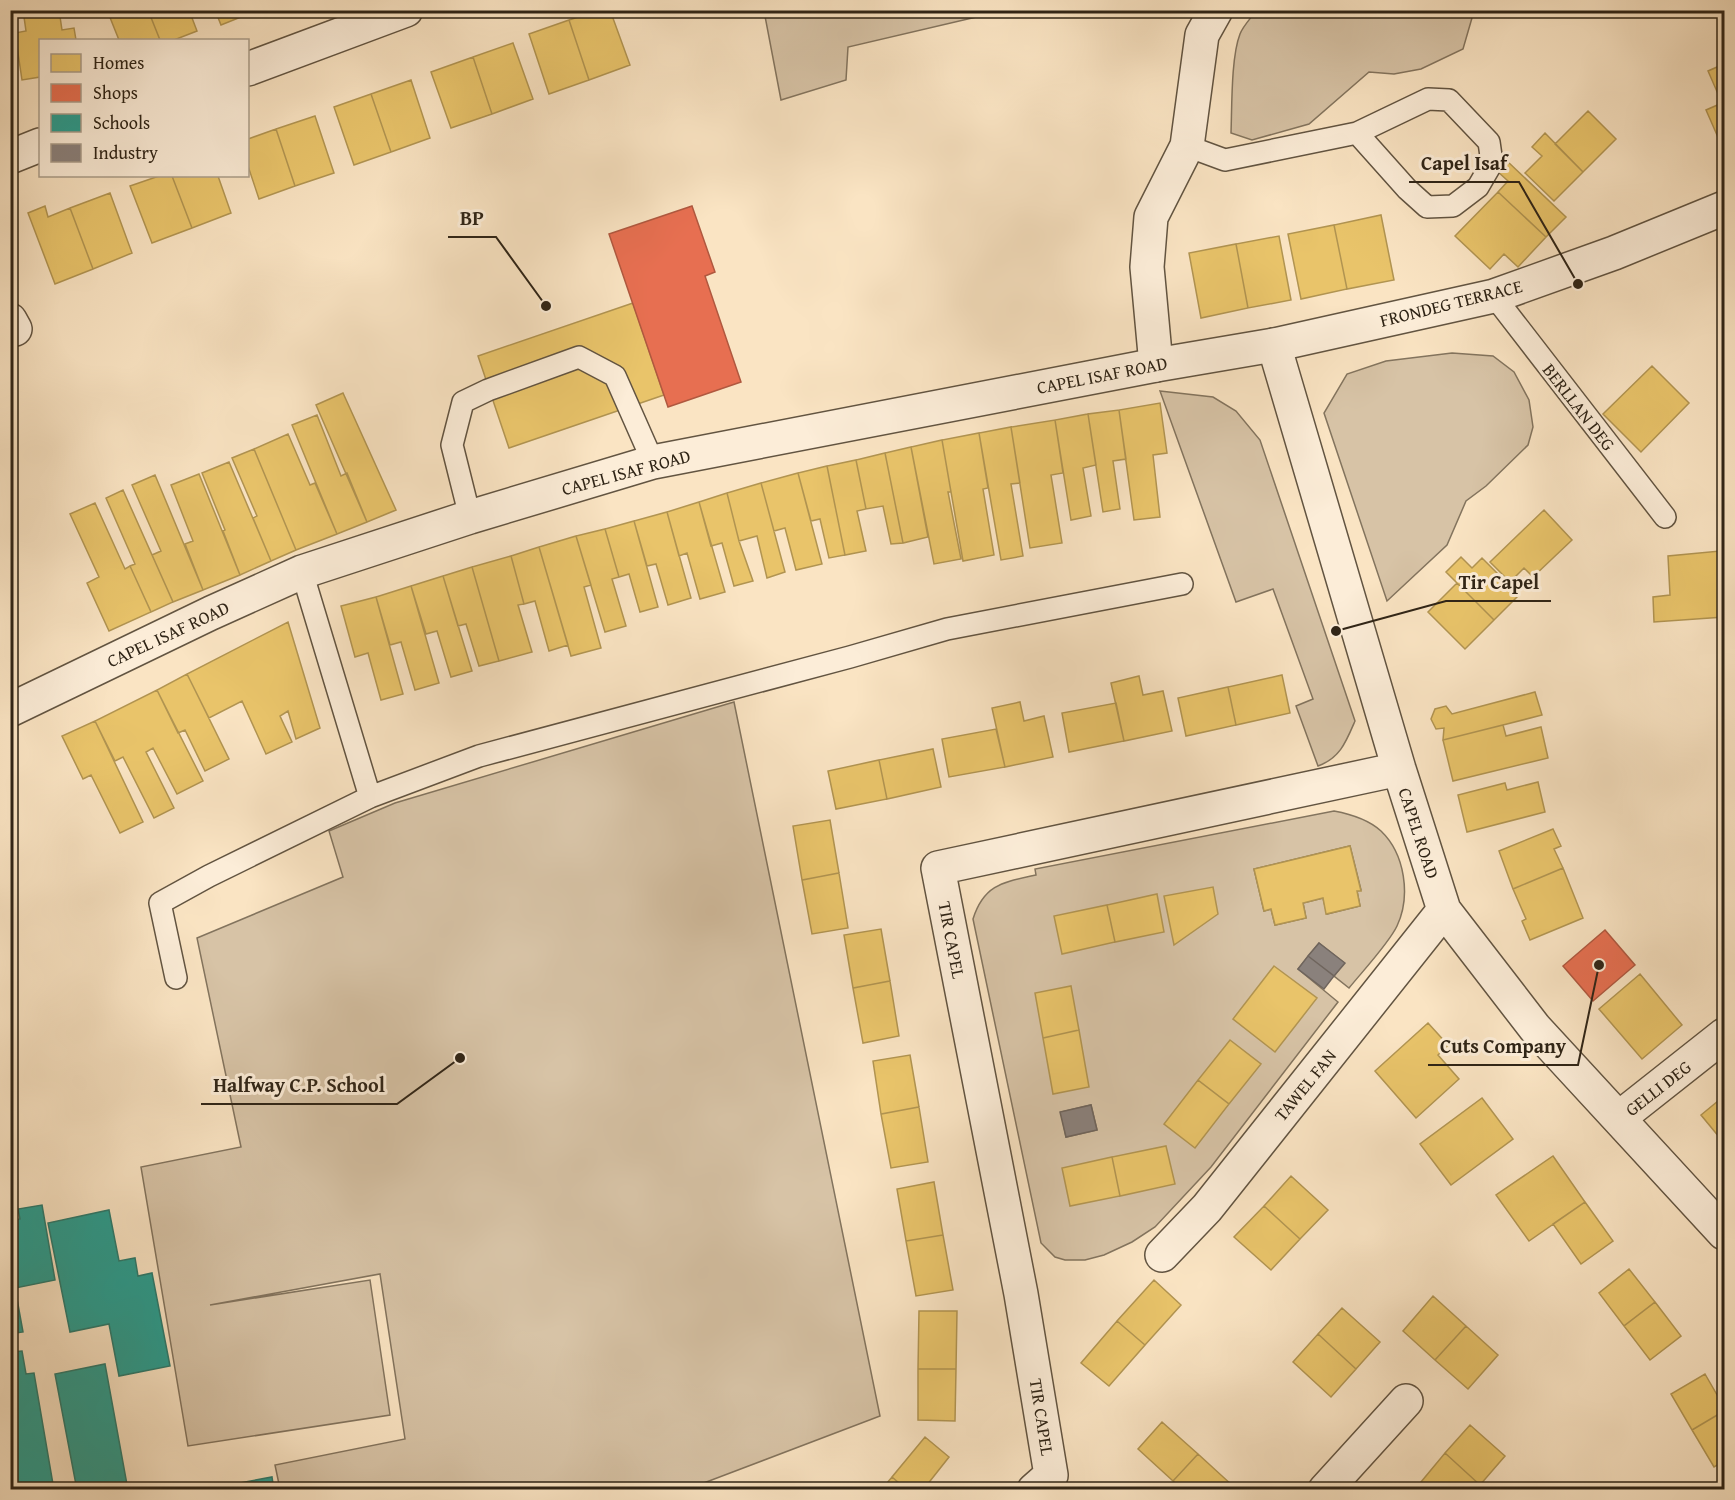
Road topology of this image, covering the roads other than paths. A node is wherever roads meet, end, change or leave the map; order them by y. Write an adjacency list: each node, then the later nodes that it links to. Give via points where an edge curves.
1 (406, 10): 3 (street)
2 (1216, 10): 6 (street, via 1202,35)
3 (249, 69)
4 (1358, 133): 4 (lane, via 1428,99 1449,100 1489,142 1492,163 1478,187 1453,206 1427,207); 6 (lane, via 1225,160)
5 (39, 146): 7 (street)
6 (1187, 146): 11 (street, via 1151,217 1147,267)
7 (10, 157)
8 (1725, 208): 9 (street, FRONDEG TERRACE)
9 (1494, 296): 10 (street, FRONDEG TERRACE); 14 (lane, BERLLAN DEG)
10 (1274, 345): 11 (street, CAPEL ISAF ROAD); 18 (street, CAPEL ROAD)
11 (1156, 365): 12 (street, CAPEL ISAF ROAD)
12 (653, 462): 13 (street, CAPEL ISAF ROAD); 13 (lane, via 615,376 579,357 463,402 452,445)
13 (471, 517): 15 (street, CAPEL ISAF ROAD)
14 (1665, 517)
15 (302, 572): 17 (street, CAPEL ISAF ROAD); 19 (lane)
16 (1182, 584): 19 (lane, via 947,629 479,756)
17 (10, 710)
18 (1399, 769): 20 (street, CAPEL ROAD); 27 (street, TIR CAPEL, via 938,868 1023,1305)
19 (370, 797): 21 (lane, via 160,903)
20 (1444, 910): 23 (street, CAPEL ROAD, via 1535,1028); 25 (street, TAWEL FAN, via 1207,1208)
21 (176, 978)
22 (1725, 1035): 23 (street, GELLI DEG)
23 (1619, 1118): 24 (street, CAPEL ROAD)
24 (1725, 1233)
25 (1162, 1255)
26 (1406, 1401): 28 (street)
27 (1048, 1485)
28 (1325, 1490)

